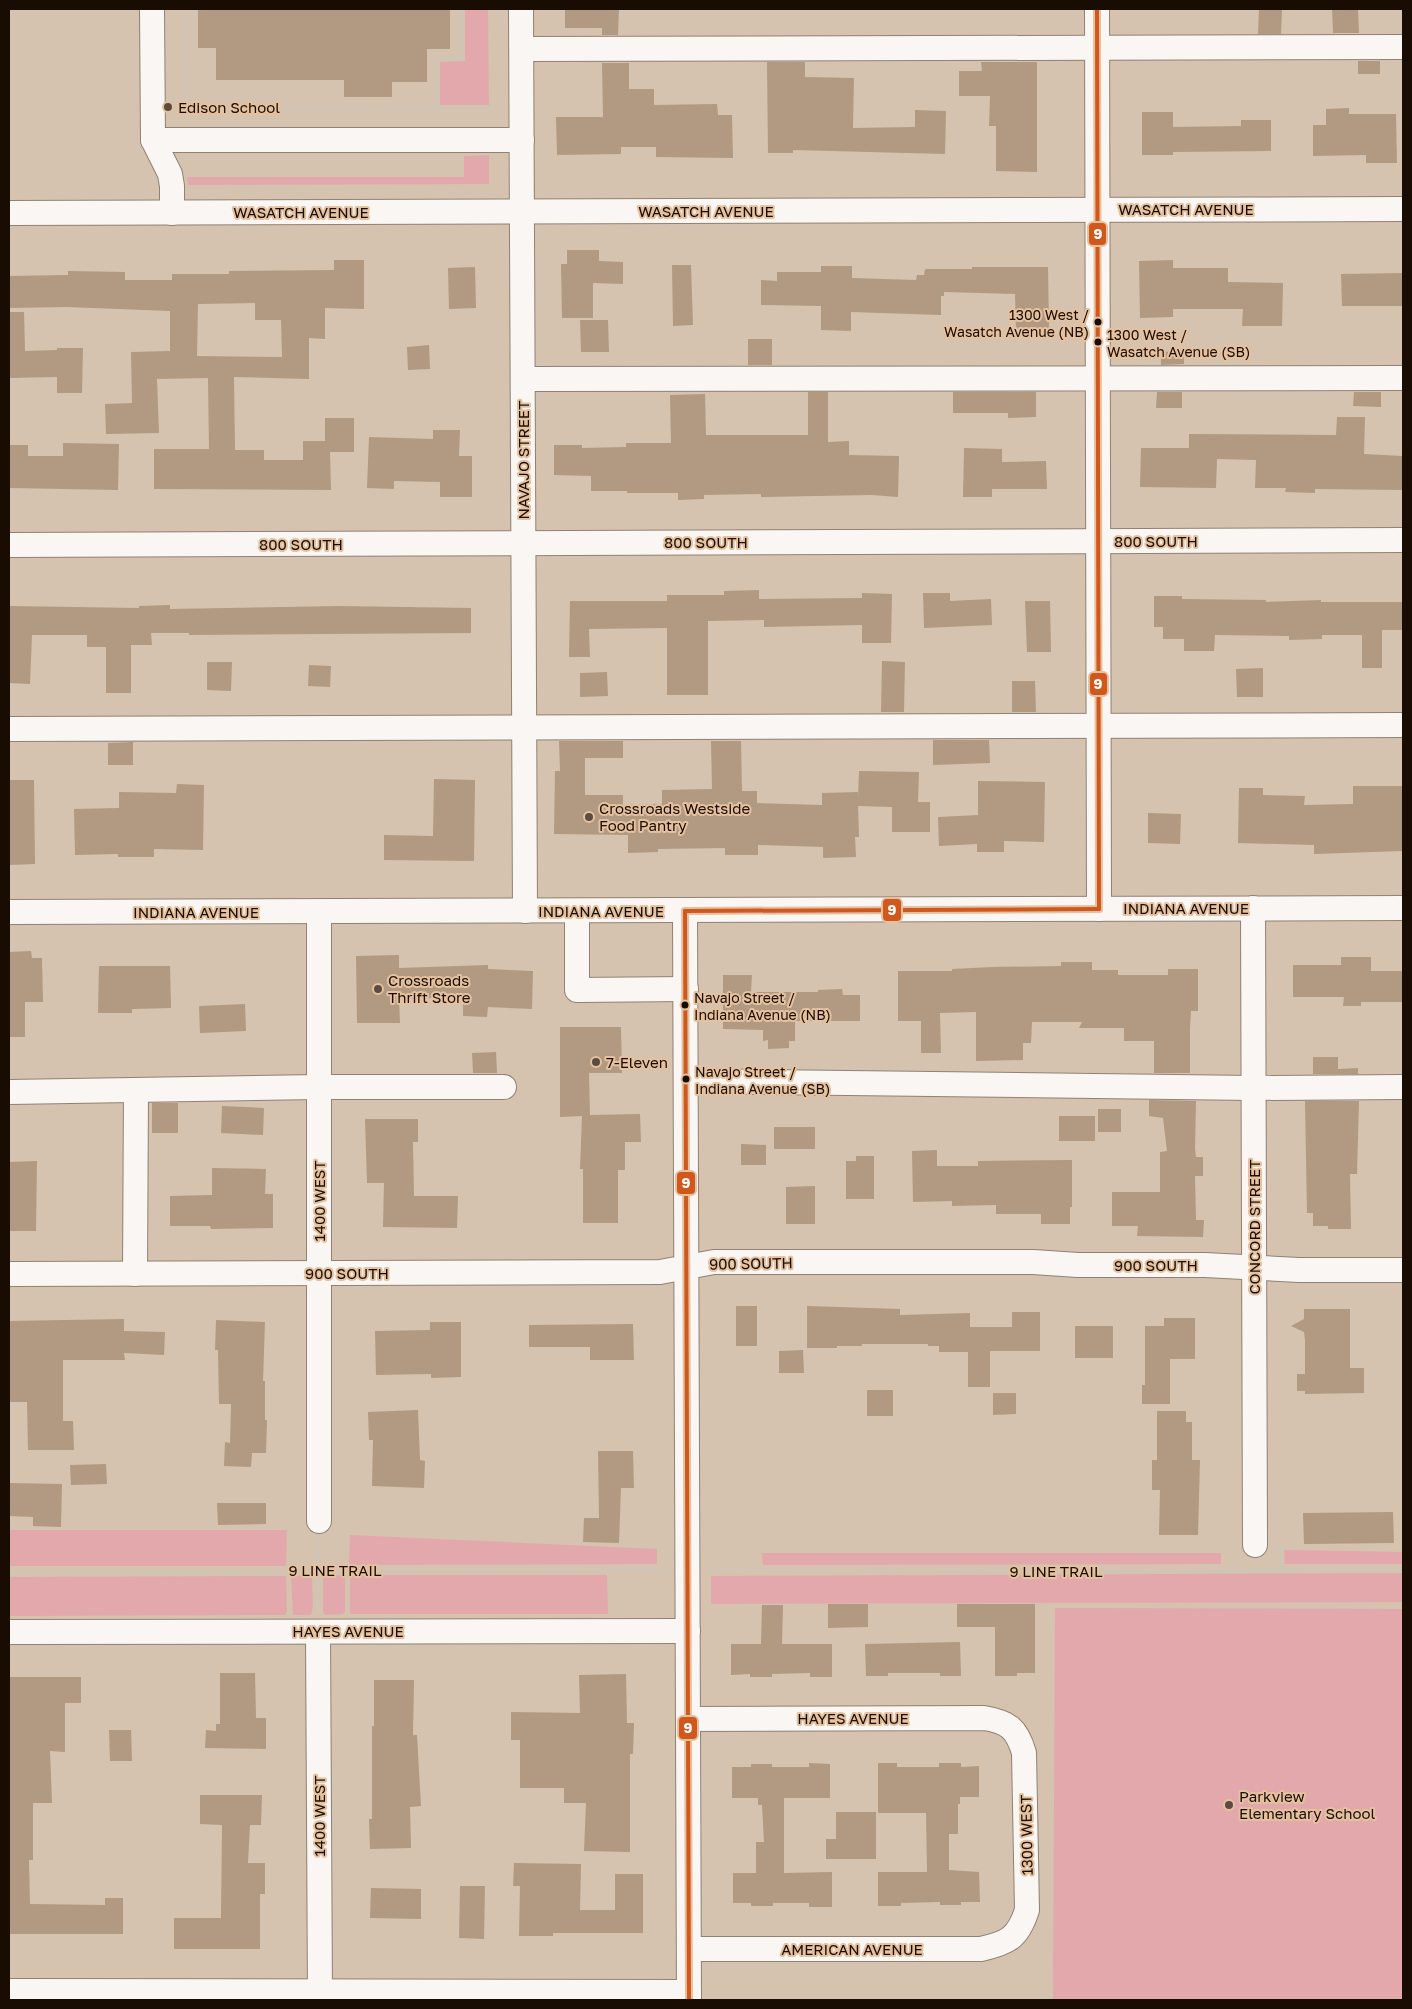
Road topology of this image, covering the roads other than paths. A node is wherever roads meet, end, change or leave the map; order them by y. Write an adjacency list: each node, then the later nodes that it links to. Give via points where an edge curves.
1 (152, 9): 7 (street)
2 (522, 9): 6 (street, NAVAJO STREET)
3 (1097, 9): 4 (street)
4 (1097, 47): 5 (street); 6 (street); 10 (street)
5 (1403, 47)
6 (522, 49): 8 (street, NAVAJO STREET)
7 (153, 140): 8 (street); 13 (street, via 170,174)
8 (522, 140): 11 (street, NAVAJO STREET)
9 (1403, 209): 10 (street, WASATCH AVENUE)
10 (1098, 210): 11 (street, WASATCH AVENUE); 14 (street)
11 (522, 212): 13 (street, WASATCH AVENUE); 16 (street, NAVAJO STREET)
12 (9, 213): 13 (street, WASATCH AVENUE)
13 (172, 213)
14 (1098, 377): 15 (street); 16 (street); 18 (street)
15 (1403, 378)
16 (523, 379): 19 (street, NAVAJO STREET)
17 (1403, 540): 18 (street, 800 SOUTH)
18 (1098, 541): 19 (street, 800 SOUTH); 21 (street)
19 (523, 543): 20 (street, 800 SOUTH); 23 (street, NAVAJO STREET)
20 (9, 545)
21 (1098, 725): 22 (street); 23 (street); 27 (street)
22 (1403, 725)
23 (524, 727): 24 (street); 29 (street, NAVAJO STREET)
24 (9, 729)
25 (1253, 908): 26 (street, INDIANA AVENUE); 27 (street, INDIANA AVENUE); 38 (street, CONCORD STREET)
26 (1403, 908)
27 (1099, 909): 28 (street, INDIANA AVENUE)
28 (685, 910): 30 (street, INDIANA AVENUE); 33 (street)
29 (525, 911): 30 (street, INDIANA AVENUE); 32 (street, INDIANA AVENUE)
30 (577, 911): 33 (street, via 577,990)
31 (9, 912): 32 (street, INDIANA AVENUE)
32 (319, 912): 35 (street, 1400 WEST)
33 (686, 989): 34 (street)
34 (686, 1081): 38 (street); 41 (street)
35 (319, 1087): 36 (street); 39 (street); 44 (street, 1400 WEST)
36 (504, 1087)
37 (1403, 1087): 38 (street)
38 (1253, 1088): 42 (street, CONCORD STREET)
39 (136, 1090): 40 (street); 46 (street)
40 (9, 1092)
41 (687, 1267): 42 (street, 900 SOUTH, via 714,1262 1033,1262 1204,1264); 44 (street, 900 SOUTH, via 660,1272); 49 (street)
42 (1254, 1268): 43 (street, 900 SOUTH); 48 (street, CONCORD STREET)
43 (1403, 1270)
44 (319, 1273): 46 (street, 900 SOUTH); 47 (street, 1400 WEST)
45 (9, 1274): 46 (street, 900 SOUTH)
46 (135, 1274)
47 (319, 1521)
48 (1254, 1545)
49 (688, 1631): 51 (street, HAYES AVENUE); 52 (street)
50 (9, 1632): 51 (street, HAYES AVENUE)
51 (318, 1632): 57 (street, 1400 WEST)
52 (688, 1719): 53 (street, HAYES AVENUE, via 984,1718 996,1720); 55 (street)
53 (1014, 1730): 54 (street, 1300 WEST, via 1024,1753 1027,1910 1022,1925)
54 (1012, 1938): 55 (street, AMERICAN AVENUE, via 981,1949)
55 (689, 1949): 58 (street)
56 (9, 1991): 57 (street)
57 (320, 1996): 58 (street)
58 (689, 1996)

